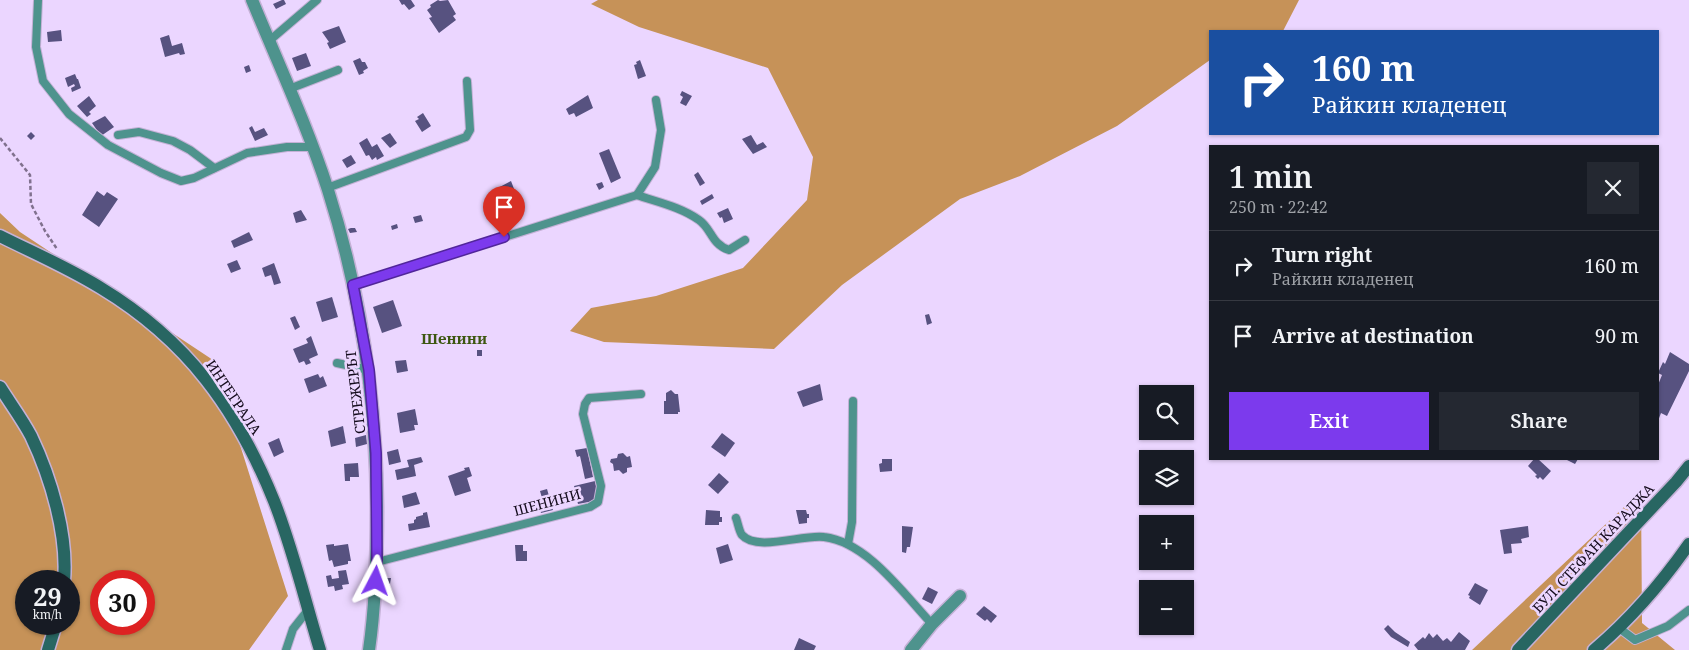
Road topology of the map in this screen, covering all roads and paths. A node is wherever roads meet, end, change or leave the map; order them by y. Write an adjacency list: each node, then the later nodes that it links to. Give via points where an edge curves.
1 (38, 0): 12 (lane, via 36,47 43,81 68,114 108,145 181,181)
2 (252, 0): 4 (street, СТРЕЖЕРЪТ)
3 (317, 0): 4 (lane)
4 (269, 41): 7 (street, СТРЕЖЕРЪТ)
5 (338, 70): 7 (lane)
6 (467, 81): 13 (lane, via 470,130 466,137)
7 (289, 89): 11 (street, СТРЕЖЕРЪТ)
8 (656, 100): 14 (lane, via 661,130 655,167)
9 (118, 135): 12 (lane, via 139,132 173,141)
10 (0, 138): 17 (path, via 30,175 31,204)
11 (312, 147): 12 (lane, via 247,152); 13 (street, СТРЕЖЕРЪТ)
12 (214, 168)
13 (327, 188): 18 (street, СТРЕЖЕРЪТ)
14 (637, 195): 16 (lane, via 672,206 700,221 723,248 729,250); 18 (lane)
15 (0, 236): 17 (street, ИНТЕГРАЛА)
16 (745, 240)
17 (71, 270): 31 (street, ИНТЕГРАЛА, via 154,326 197,367 216,394 262,473 282,523)
18 (353, 285): 20 (street, СТРЕЖЕРЪТ)
19 (337, 363): 20 (lane)
20 (369, 370): 28 (street, СТРЕЖЕРЪТ, via 376,453)
21 (0, 387): 29 (street, via 31,436 46,472 63,539)
22 (641, 394): 28 (lane, ШЕНИНИ, via 589,398 585,404 583,414 601,486 598,502 590,507)
23 (853, 401): 26 (lane, via 852,522)
24 (1689, 466): 41 (street, БУЛ. СТЕФАН КАРАДЖА)
25 (736, 518): 26 (lane, via 741,534 758,543 823,537)
26 (848, 544): 33 (lane, via 870,558)
27 (1689, 544): 34 (street, via 1635,614)
28 (377, 562): 39 (street, СТРЕЖЕРЪТ)
29 (65, 570)
30 (960, 596): 33 (street)
31 (308, 610): 37 (lane, via 293,630); 38 (street)
32 (1689, 610): 34 (lane, via 1668,626 1635,640)
33 (932, 624): 40 (street)
34 (1619, 628): 42 (street)
35 (53, 635): 36 (street)
36 (48, 650)
37 (286, 650)
38 (320, 650)
39 (368, 650)
40 (911, 650)
41 (1518, 650)
42 (1594, 650)

